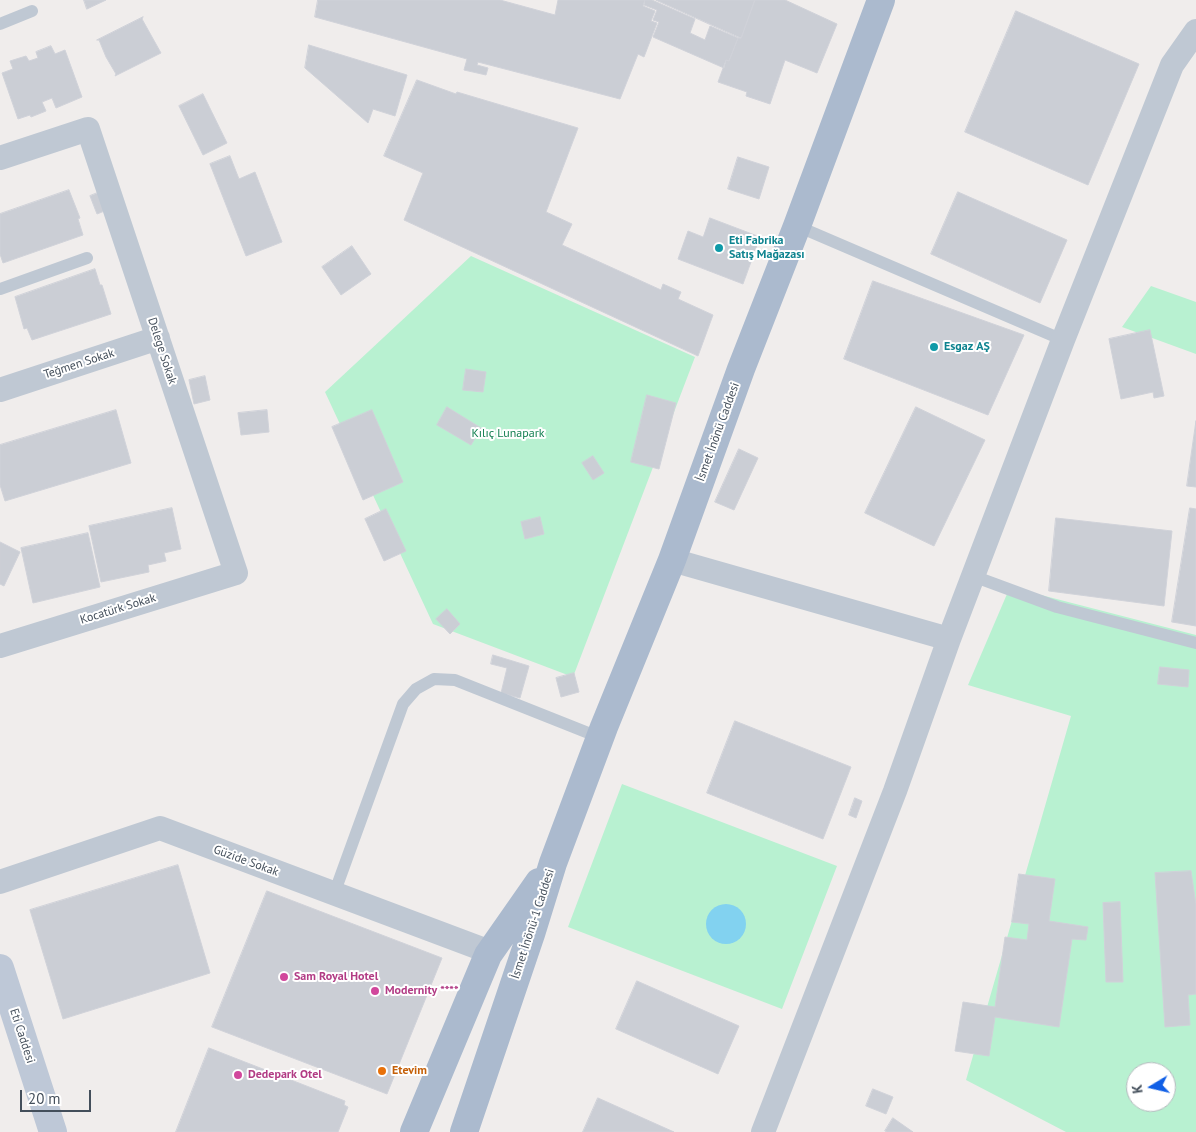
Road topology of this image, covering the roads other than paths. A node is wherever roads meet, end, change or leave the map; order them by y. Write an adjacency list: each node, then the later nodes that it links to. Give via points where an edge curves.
1 (881, 0): 6 (main road, İsmet İnönü Caddesi)
2 (32, 11): 3 (lane)
3 (0, 24)
4 (1196, 31): 10 (street, via 1172,64)
5 (0, 158): 9 (street, Delege Sokak, via 88,129)
6 (797, 226): 10 (lane); 12 (main road, İsmet İnönü Caddesi)
7 (87, 258): 8 (lane)
8 (0, 289)
9 (158, 338): 11 (street, Teğmen Sokak); 13 (street, Delege Sokak)
10 (1063, 340): 14 (street)
11 (0, 390)
12 (672, 560): 15 (street); 18 (main road, İsmet İnönü Caddesi)
13 (236, 573): 17 (street, Kocatürk Sokak)
14 (973, 576): 15 (street); 16 (lane, via 1057,607)
15 (949, 639): 27 (street, via 895,791)
16 (1196, 642)
17 (0, 646)
18 (601, 738): 19 (main road, İsmet İnönü Caddesi); 21 (lane, via 455,680 434,679 416,689 403,704)
19 (553, 863): 22 (main road, İsmet İnönü-1 Caddesi); 26 (main road, İsmet İnönü-1 Caddesi)
20 (0, 882): 21 (street, Güzide Sokak, via 160,828)
21 (334, 894): 22 (street, Güzide Sokak)
22 (490, 952): 25 (main road, İsmet İnönü-1 Caddesi)
23 (0, 968): 24 (main road, Eti Caddesi)
24 (50, 1131)
25 (414, 1132)
26 (464, 1132)
27 (763, 1132)

